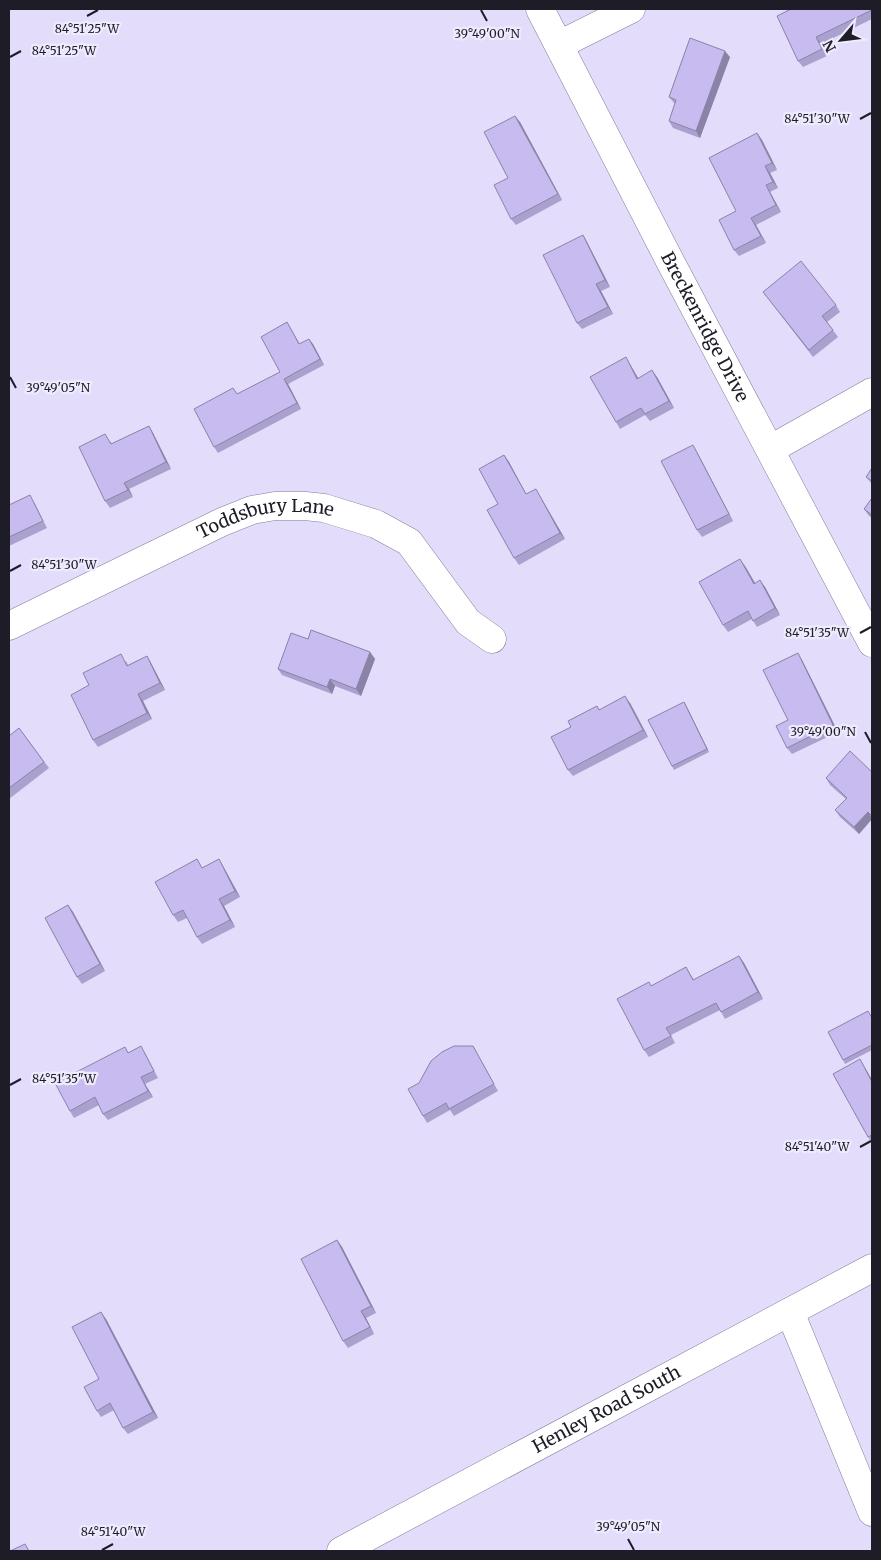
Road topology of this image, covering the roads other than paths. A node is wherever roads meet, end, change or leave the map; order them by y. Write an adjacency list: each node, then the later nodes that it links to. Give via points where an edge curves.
1 (540, 9): 3 (street, Breckenridge Drive)
2 (632, 9): 3 (street)
3 (559, 45): 5 (street, Breckenridge Drive)
4 (872, 392): 5 (street)
5 (771, 449): 8 (street, Breckenridge Drive)
6 (9, 626): 7 (street, Toddsbury Lane, via 222,522 252,510 305,506 356,516 409,542 468,622)
7 (492, 639)
8 (872, 643)
9 (872, 1268): 10 (street, Henley Road South)
10 (790, 1312): 11 (street); 12 (street, Henley Road South)
11 (872, 1512)
12 (341, 1551)

